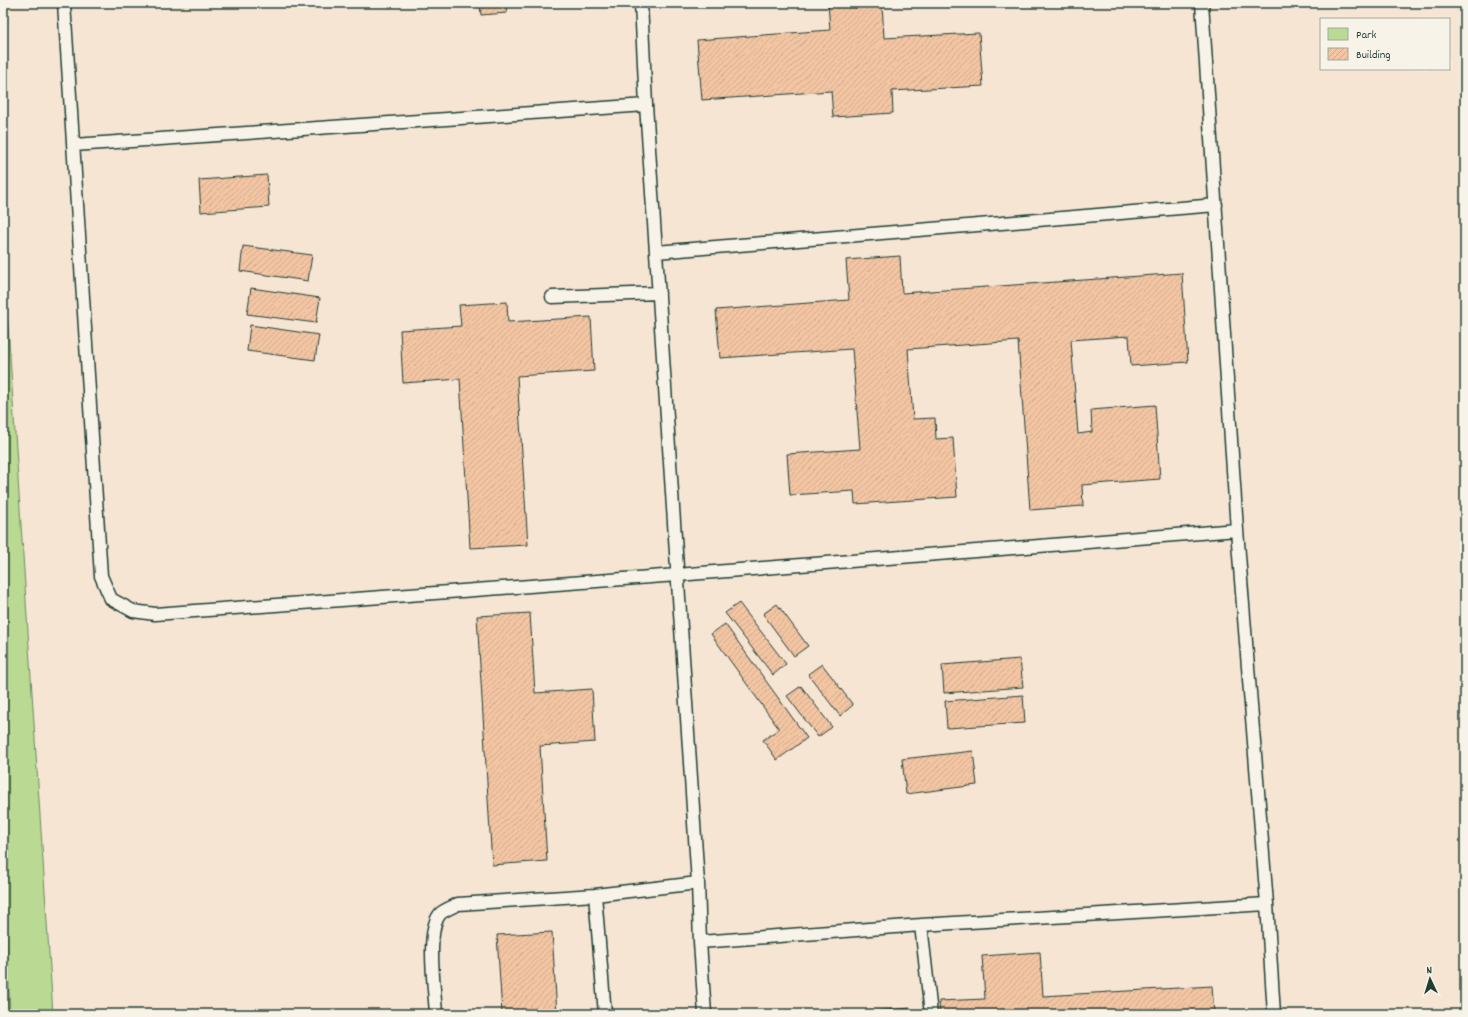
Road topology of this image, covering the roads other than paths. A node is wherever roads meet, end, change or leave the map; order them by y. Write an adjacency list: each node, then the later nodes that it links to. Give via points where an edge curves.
1 (64, 3): 5 (lane)
2 (641, 3): 4 (lane)
3 (1202, 3): 6 (lane)
4 (646, 105): 5 (lane); 7 (lane)
5 (74, 145): 11 (lane, via 100,576 111,599 133,610 155,614)
6 (1216, 205): 7 (lane); 10 (lane)
7 (656, 252): 8 (lane)
8 (659, 292): 9 (lane); 11 (lane)
9 (552, 297)
10 (1237, 530): 11 (lane); 14 (lane)
11 (677, 575): 12 (lane)
12 (698, 883): 13 (lane); 16 (lane)
13 (595, 895): 17 (lane, via 458,904 441,913 435,922 432,940); 18 (lane)
14 (1267, 904): 15 (lane); 21 (lane)
15 (921, 925): 16 (lane); 20 (lane)
16 (700, 942): 19 (lane)
17 (436, 1014)
18 (604, 1014)
19 (705, 1014)
20 (932, 1014)
21 (1274, 1014)

